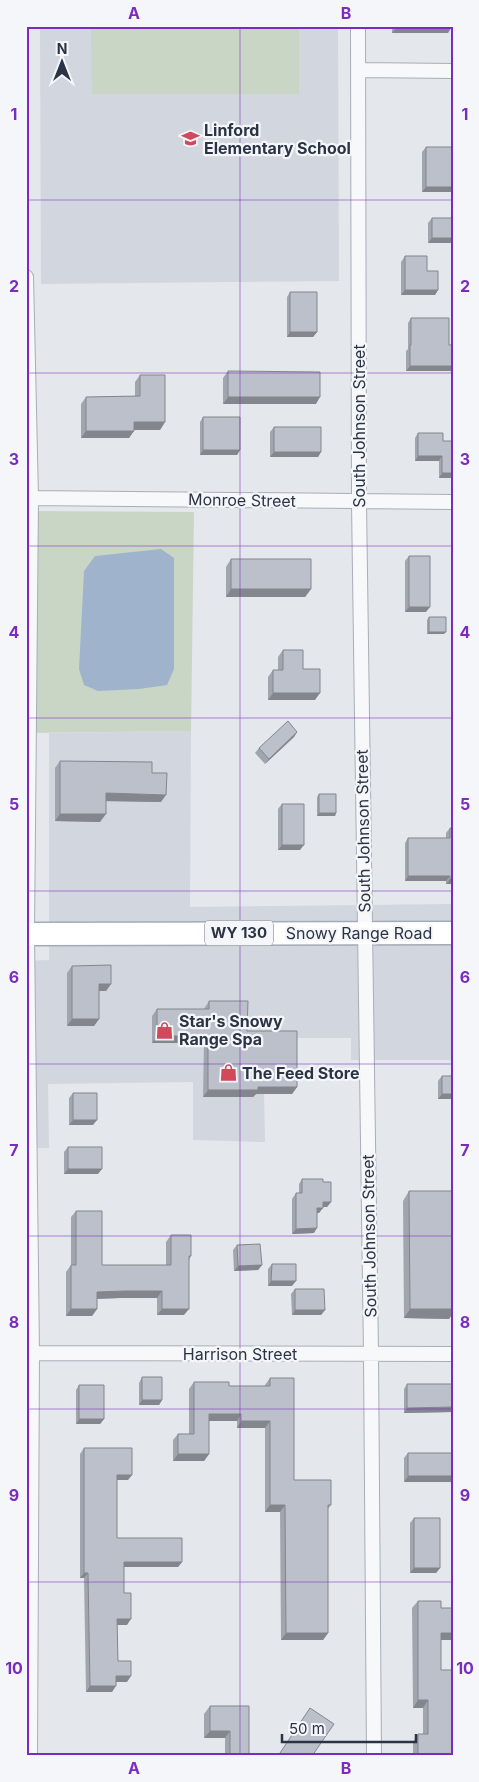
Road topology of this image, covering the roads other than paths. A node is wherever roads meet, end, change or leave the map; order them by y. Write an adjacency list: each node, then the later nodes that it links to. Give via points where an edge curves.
1 (358, 26): 2 (street, South Johnson Street)
2 (359, 70): 3 (street); 6 (street, South Johnson Street)
3 (453, 71)
4 (26, 277): 5 (street)
5 (31, 498): 6 (street, Monroe Street); 10 (street)
6 (359, 502): 7 (street, Monroe Street); 8 (street, South Johnson Street)
7 (453, 502)
8 (365, 933): 9 (main road, Snowy Range Road / WY 130); 10 (main road, Snowy Range Road / WY 130); 12 (street, South Johnson Street)
9 (453, 933)
10 (26, 934): 11 (street)
11 (29, 1353): 12 (street, Harrison Street); 14 (street)
12 (371, 1354): 13 (street, Harrison Street); 15 (street, South Johnson Street)
13 (453, 1354)
14 (30, 1756)
15 (374, 1756)

